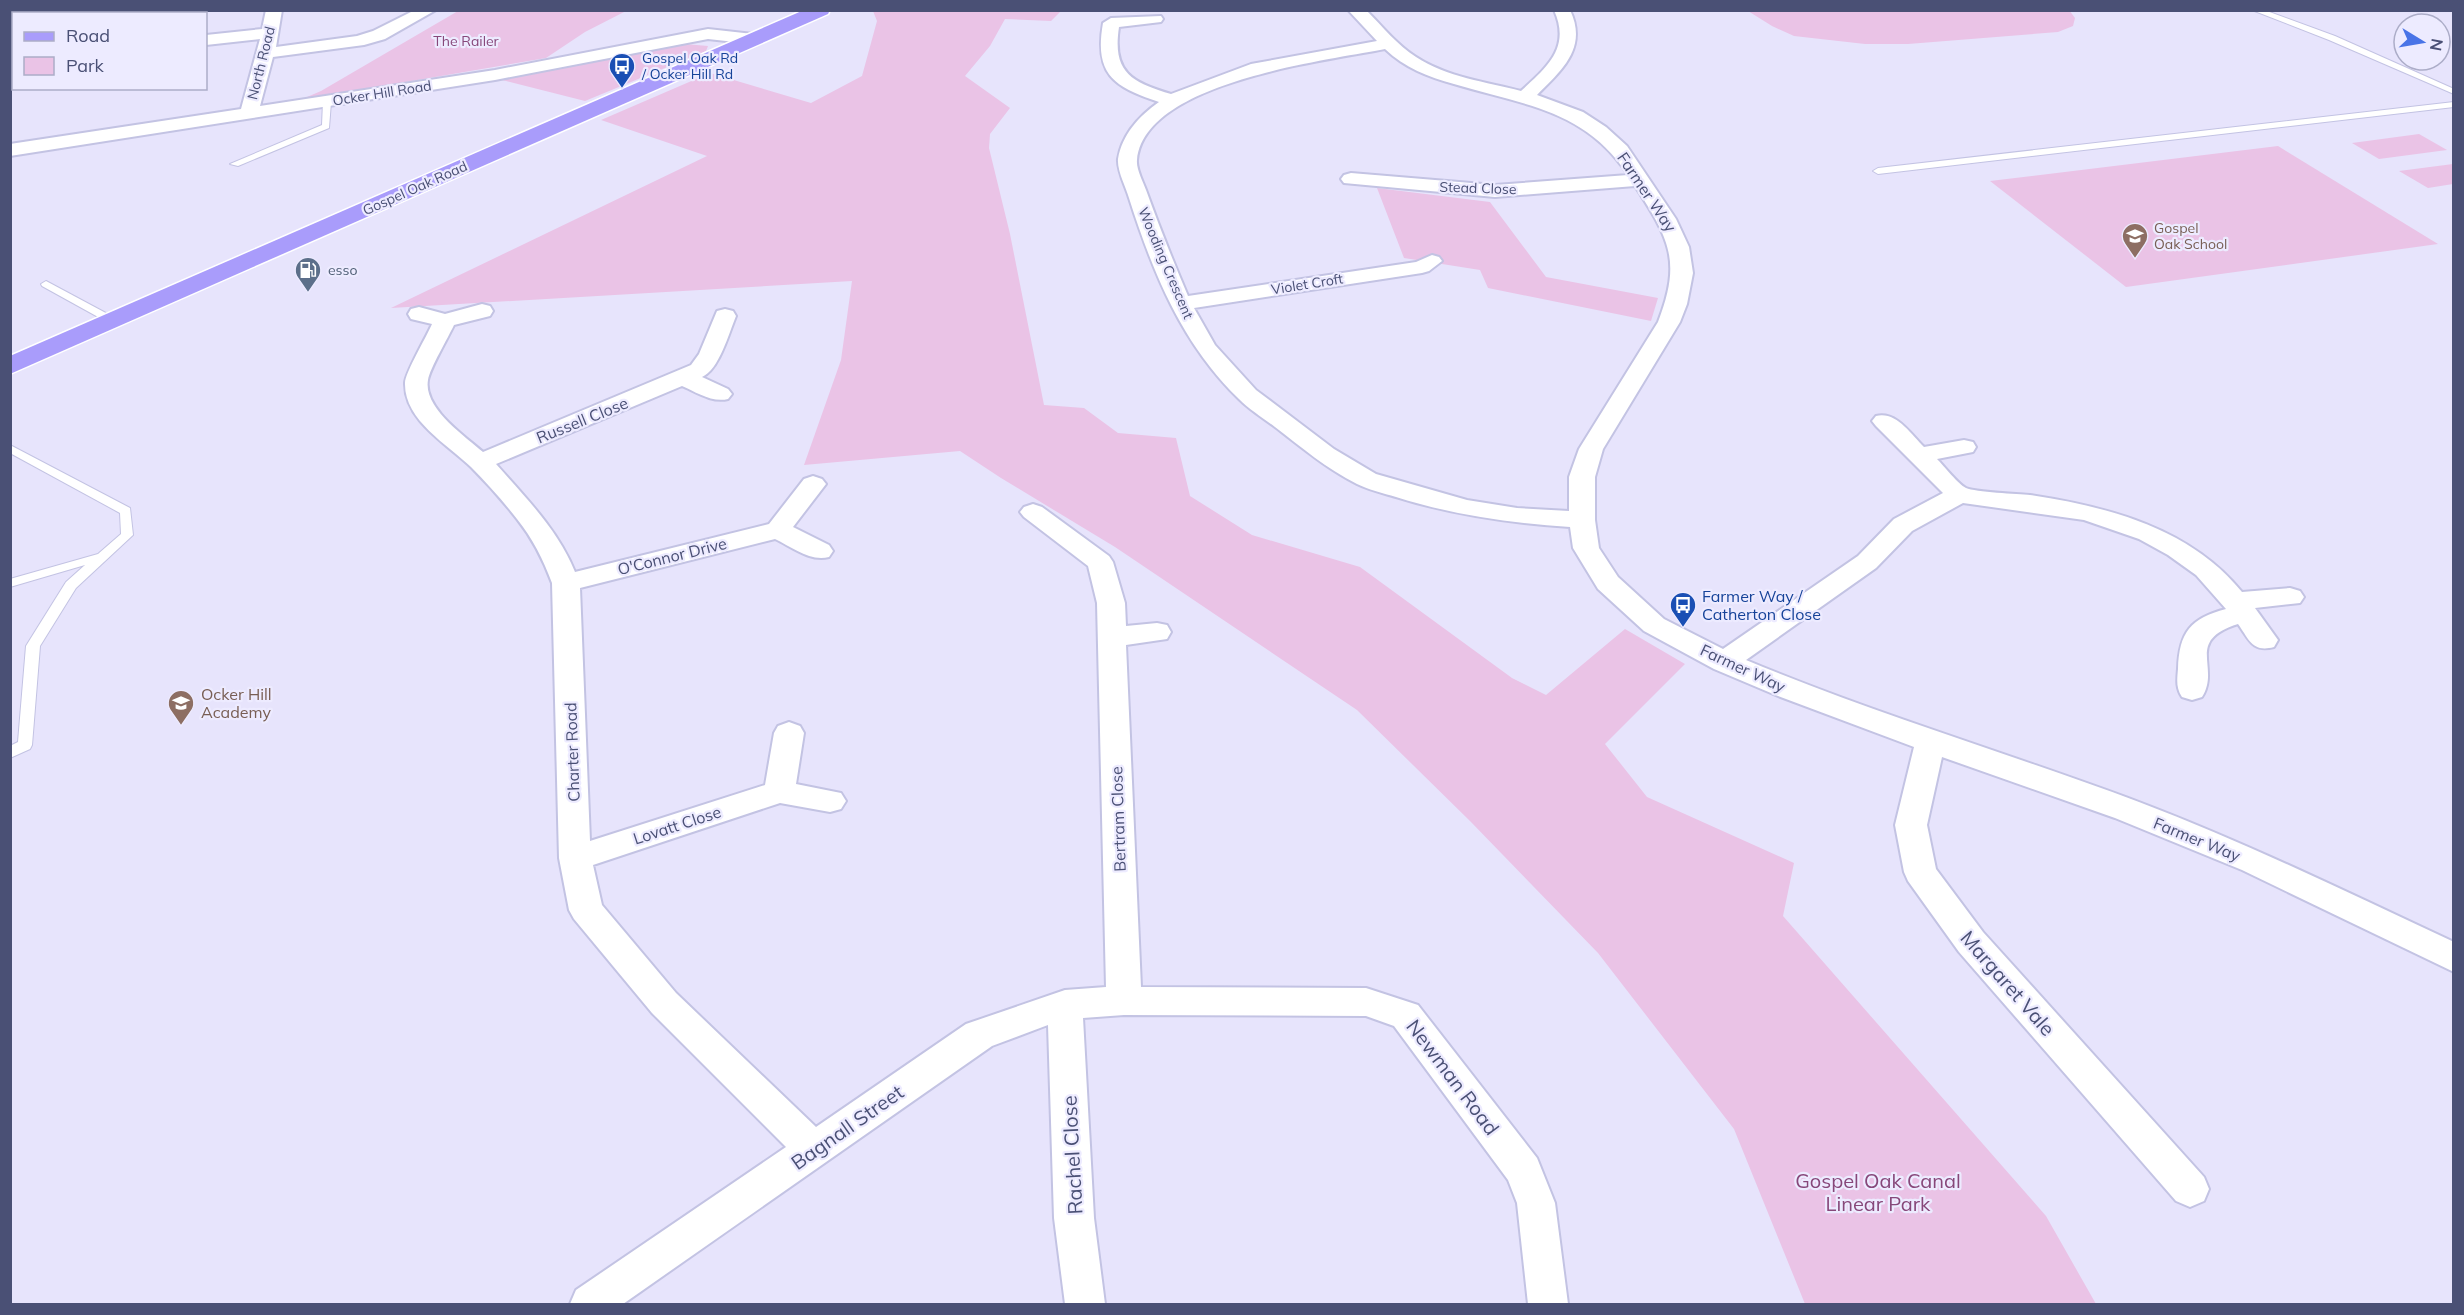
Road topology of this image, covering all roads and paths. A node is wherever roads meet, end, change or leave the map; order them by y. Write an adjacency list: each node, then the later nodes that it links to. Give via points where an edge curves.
1 (274, 10): 8 (street, North Road)
2 (428, 10): 12 (street, via 368,38)
3 (821, 10): 9 (main road, Gospel Oak Road)
4 (1356, 10): 11 (street, Farmer Way)
5 (1563, 10): 14 (street, via 1568,18 1569,42 1552,72)
6 (2255, 10): 13 (lane, via 2332,38)
7 (1155, 19): 15 (street, via 1111,23 1107,56 1117,74 1136,89)
8 (269, 33): 10 (street); 12 (street, North Road)
9 (753, 39): 16 (street, Ocker Hill Road, via 708,34); 29 (main road, Gospel Oak Road)
10 (207, 40)
11 (1391, 43): 14 (street, Farmer Way, via 1414,64 1433,72); 15 (street, Wooding Crescent, via 1257,68)
12 (266, 53): 18 (street, North Road)
13 (2454, 92)
14 (1525, 97): 23 (street, Farmer Way, via 1579,119 1605,136)
15 (1172, 100): 26 (street, Wooding Crescent, via 1140,129 1127,162 1149,231)
16 (327, 102): 18 (street, Ocker Hill Road); 20 (lane, via 326,126)
17 (2454, 104): 21 (lane)
18 (248, 115): 19 (street, Ocker Hill Road)
19 (10, 150)
20 (235, 164)
21 (1878, 171)
22 (1352, 179): 23 (street, Stead Close, via 1495,191)
23 (1641, 180): 41 (street, Farmer Way, via 1680,244 1678,302 1591,449 1582,477)
24 (1432, 261): 26 (street, Violet Croft, via 1422,267)
25 (46, 284): 29 (lane)
26 (1180, 304): 41 (street, Wooding Crescent, via 1206,348 1248,395 1325,454 1368,479 1467,508)
27 (482, 311): 37 (street, Charter Road, via 432,318 416,381 421,406)
28 (725, 316): 31 (street, Russell Close, via 710,354 699,370)
29 (113, 321): 30 (main road, Gospel Oak Road)
30 (10, 366)
31 (684, 378): 32 (street); 37 (street, Russell Close)
32 (720, 394)
33 (1884, 421): 36 (street)
34 (1964, 447): 36 (street)
35 (10, 448): 44 (lane, via 126,512 126,535)
36 (1920, 455): 39 (street)
37 (480, 462): 46 (street, Charter Road, via 552,548)
38 (813, 484): 42 (street)
39 (1959, 495): 48 (street, via 2062,507 2162,538 2207,570); 52 (street, via 1903,525 1867,562)
40 (1033, 512): 50 (street, Bertram Close, via 1100,562 1111,603)
41 (1582, 520): 52 (street, Farmer Way, via 1586,549 1608,583 1654,625)
42 (778, 530): 43 (street); 46 (street, O'Connor Drive)
43 (820, 551)
44 (102, 557): 45 (lane); 56 (lane, via 71,585 33,646 25,745)
45 (10, 583)
46 (567, 583): 59 (street, Charter Road)
47 (2290, 597): 48 (street)
48 (2239, 607): 51 (street); 53 (street, via 2205,626 2192,644)
49 (1157, 632): 50 (street)
50 (1114, 637): 61 (street, Bertram Close)
51 (2264, 640)
52 (1724, 662): 55 (street, Farmer Way)
53 (2192, 690)
54 (789, 733): 57 (street)
55 (1929, 742): 60 (street, Farmer Way, via 2126,810 2253,861); 64 (street, Margaret Vale, via 1911,825 1920,873 1971,942)
56 (10, 753)
57 (779, 792): 58 (street, Lovatt Close); 59 (street, Lovatt Close)
58 (830, 801)
59 (575, 858): 63 (street, Charter Road, via 586,910 664,1003)
60 (2454, 958)
61 (1124, 1001): 62 (street, Bagnall Street); 67 (street, Newman Road, via 1366,1002 1406,1015 1523,1170 1536,1203)
62 (1065, 1004): 63 (street, Bagnall Street, via 979,1035); 66 (street, Rachel Close, via 1074,1218)
63 (814, 1150): 65 (street, Bagnall Street)
64 (2190, 1189)
65 (590, 1305)
66 (1085, 1305)
67 (1548, 1305)

